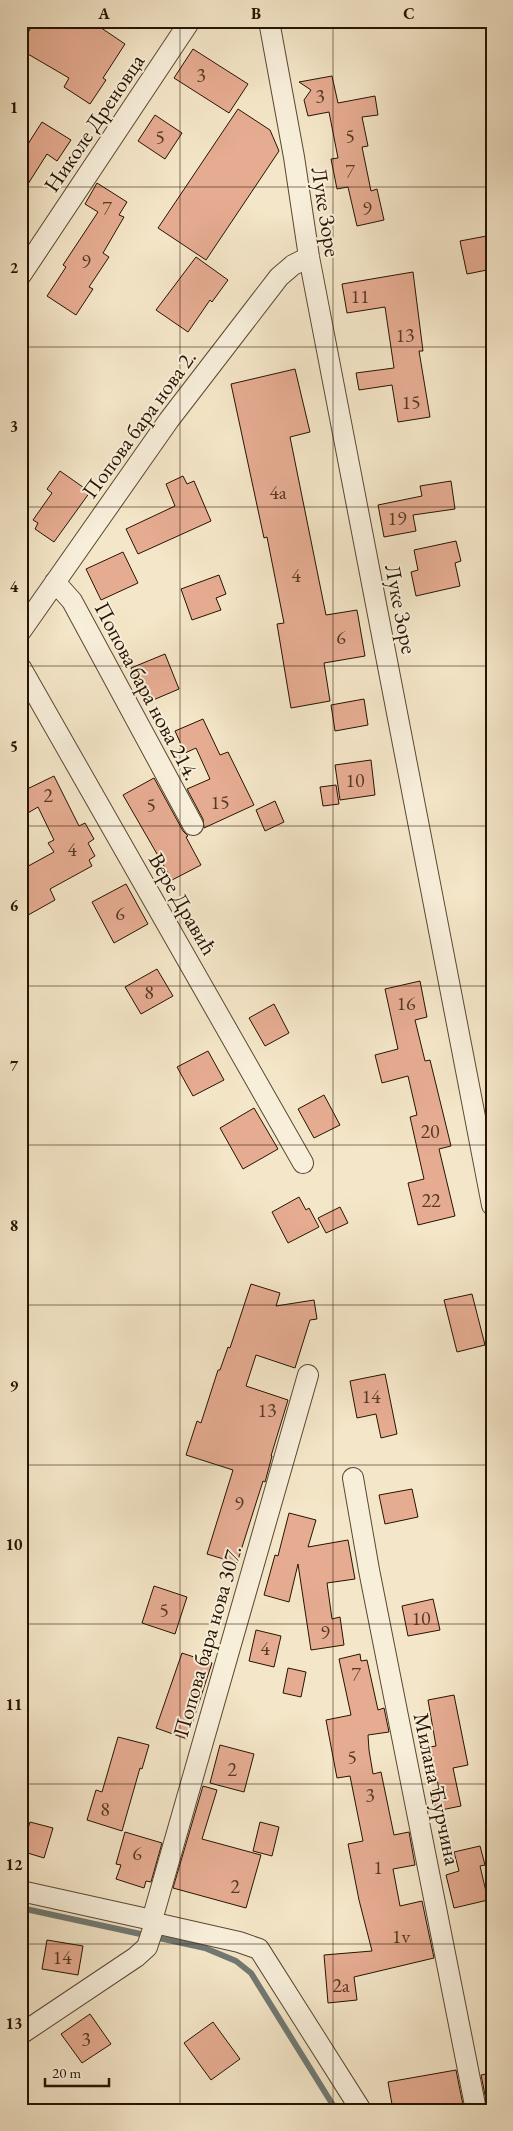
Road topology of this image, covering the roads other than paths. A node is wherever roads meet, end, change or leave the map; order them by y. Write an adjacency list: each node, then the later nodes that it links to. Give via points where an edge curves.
1 (190, 21): 4 (street, Николе Дреновца)
2 (269, 21): 3 (street, Луке Зоре)
3 (308, 257): 5 (street, Попова бара нова 2., via 278,277 169,420); 10 (street, Луке Зоре)
4 (21, 275)
5 (55, 582): 6 (street, Попова бара нова 2.); 8 (street, Попова бара нова 214., via 72,601)
6 (21, 631)
7 (21, 668): 9 (street, Вере Дравић)
8 (193, 825)
9 (303, 1164)
10 (492, 1205)
11 (308, 1375): 14 (street, Попова бара нова 307.)
12 (353, 1478): 17 (street, Милана Ћурчина, via 370,1579)
13 (21, 1891): 14 (street)
14 (153, 1923): 15 (street, Попова бара нова 307., via 147,1947 136,1957); 16 (street, via 240,1942 259,1950)
15 (21, 2034)
16 (362, 2110)
17 (476, 2110)

